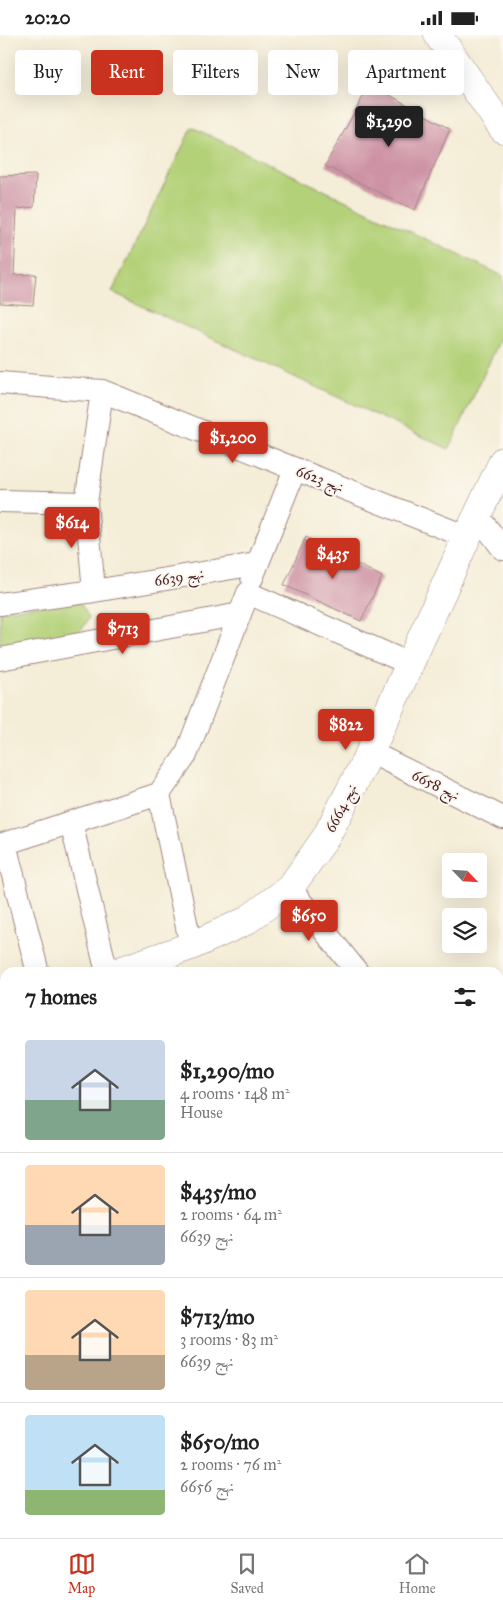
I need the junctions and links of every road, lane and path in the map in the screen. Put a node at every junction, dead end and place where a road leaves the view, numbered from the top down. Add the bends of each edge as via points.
1 (446, 38) edge
2 (503, 129) edge
3 (0, 383) edge
4 (102, 391) junction
5 (503, 461) edge
6 (295, 469) junction
7 (0, 501) edge
8 (86, 503) junction
9 (472, 526) junction
10 (503, 549) edge
11 (256, 564) junction
12 (94, 591) junction
13 (244, 603) junction
14 (0, 604) edge
15 (0, 659) edge
16 (410, 664) junction
17 (370, 752) junction
18 (159, 794) junction
19 (503, 818) edge
20 (71, 822) junction
21 (2, 845) edge
22 (290, 888) junction
23 (190, 946) junction
24 (36, 967) edge
25 (107, 967) edge
26 (131, 967) edge
27 (353, 967) edge

1 - 2 main road
3 - 4 street, نهج 6623
4 - 6 street, نهج 6623
4 - 8 street
5 - 9 main road, نهج 6664
6 - 9 street, نهج 6623
6 - 11 street
7 - 8 street
8 - 12 street
9 - 10 street
9 - 16 main road, نهج 6664
11 - 12 street, نهج 6639
11 - 13 street
12 - 14 street, نهج 6639
13 - 15 street
13 - 16 street
13 - 18 street via 186,755
16 - 17 main road, نهج 6664
17 - 19 street, نهج 6658
17 - 22 main road, نهج 6664 via 326,837
18 - 20 street
18 - 23 street
20 - 21 street
20 - 25 street
21 - 24 street
22 - 23 main road, نهج 6664 via 246,921
22 - 27 street
23 - 26 main road, نهج 6664

